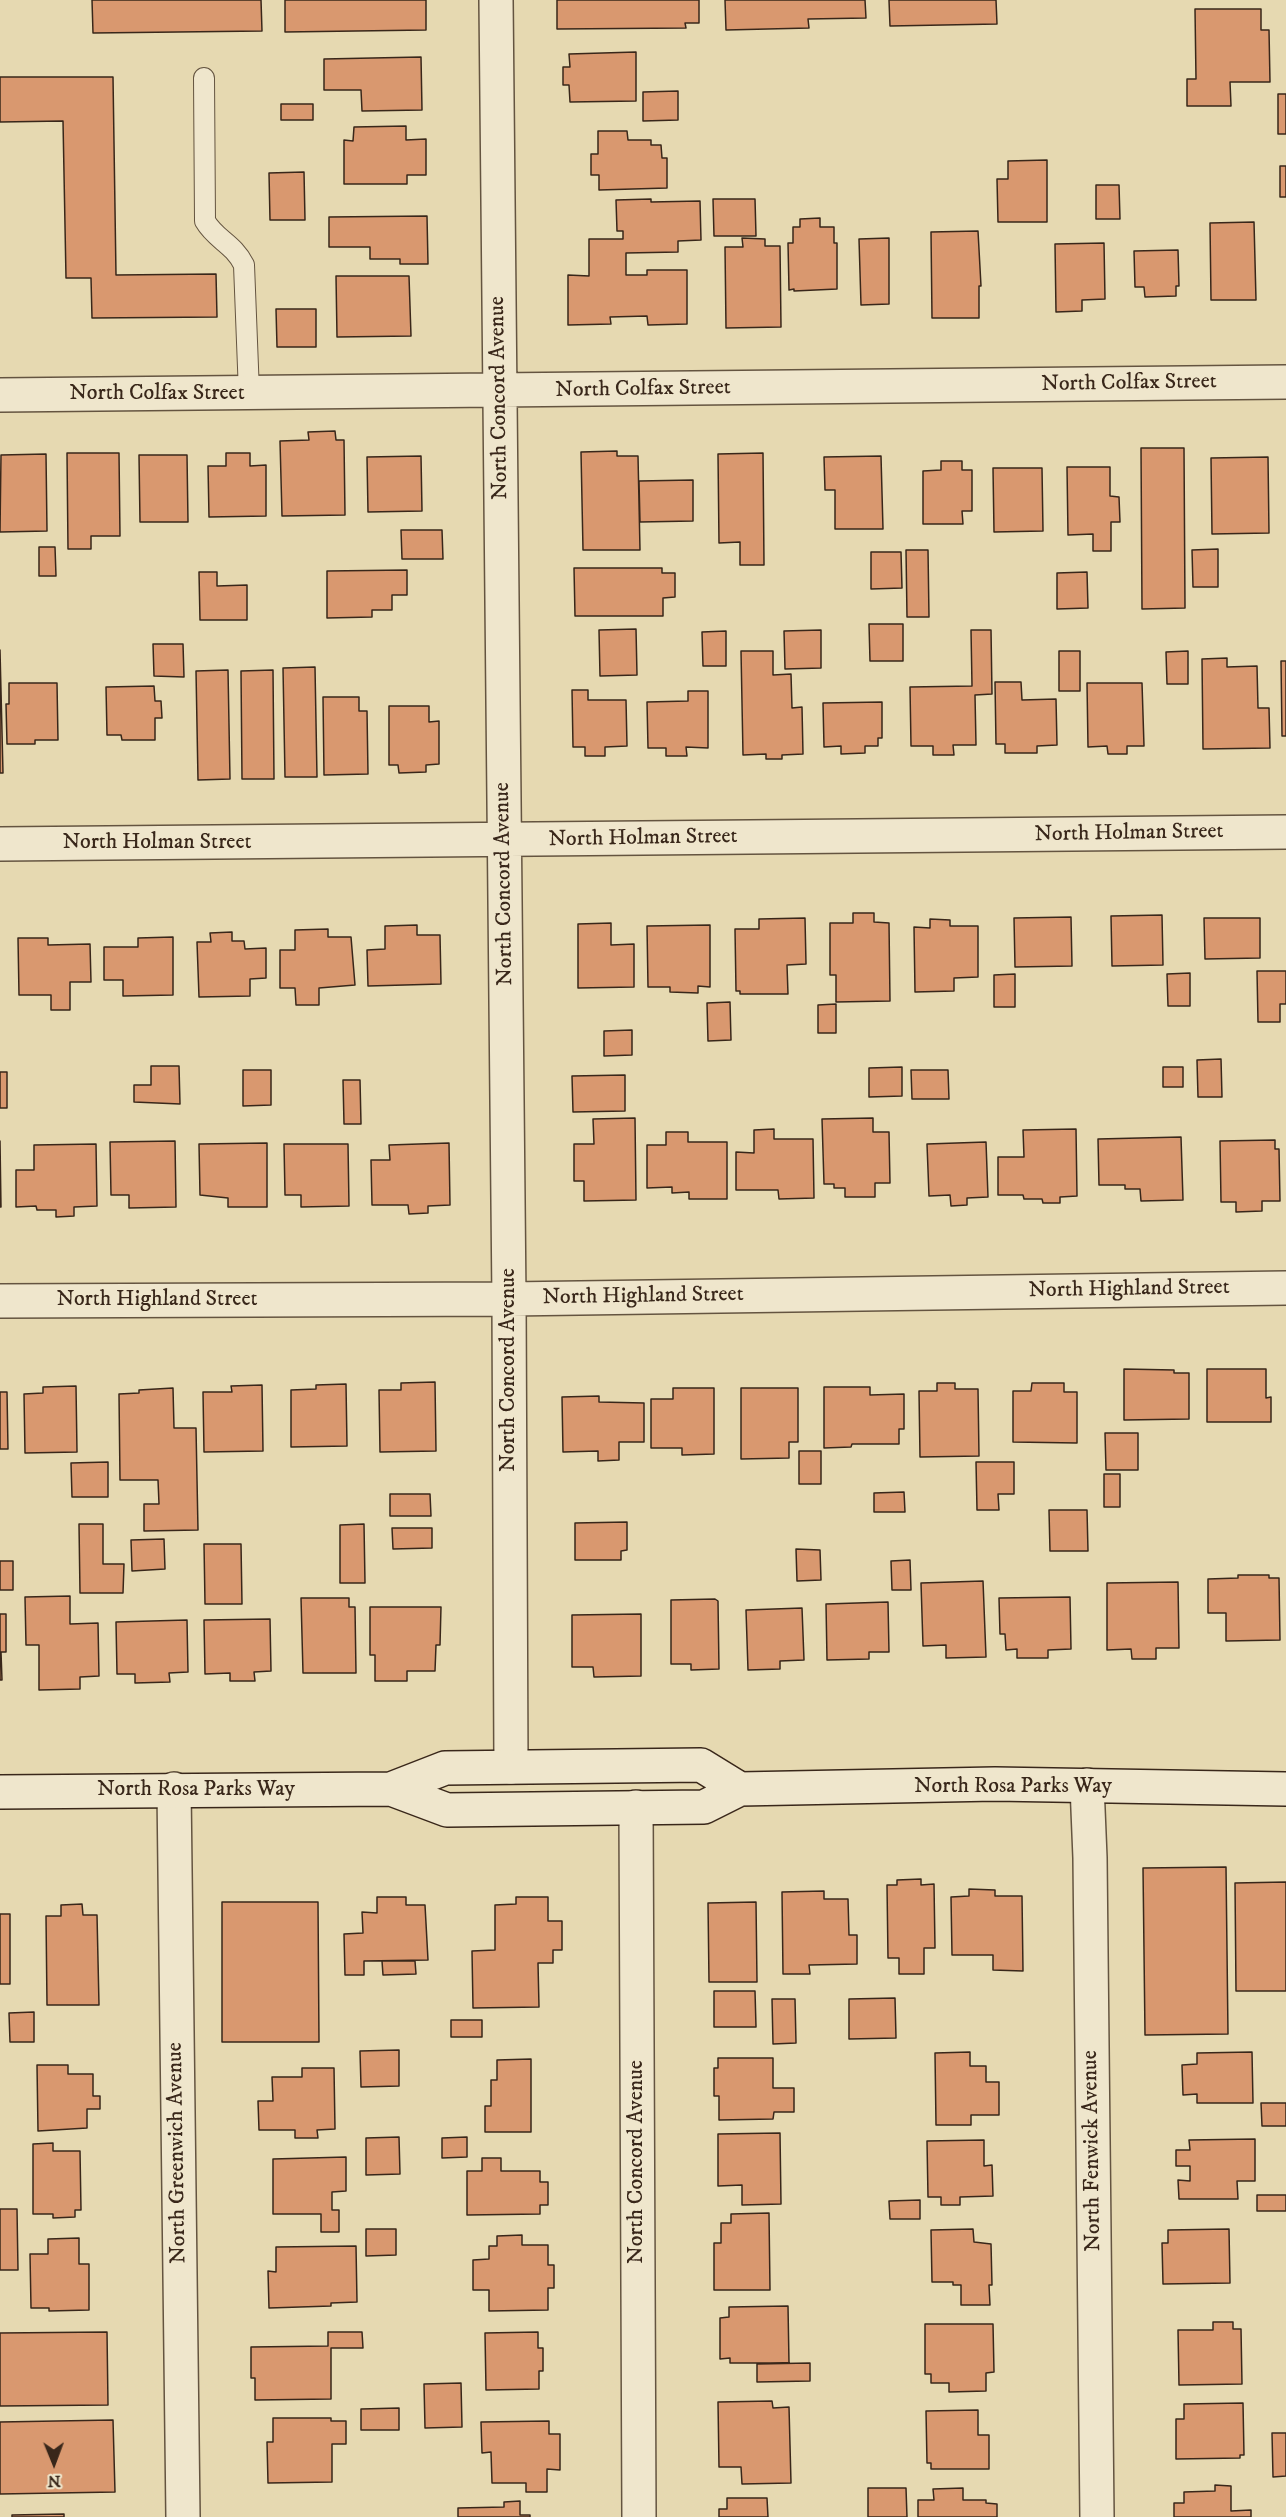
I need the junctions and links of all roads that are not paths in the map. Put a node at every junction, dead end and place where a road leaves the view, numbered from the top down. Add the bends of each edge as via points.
1 (496, 0) edge
2 (204, 78) dead end
3 (1286, 382) edge
4 (500, 392) junction
5 (249, 393) junction
6 (0, 395) edge
7 (1286, 832) edge
8 (504, 841) junction
9 (0, 844) edge
10 (1286, 1288) edge
11 (509, 1299) junction
12 (0, 1301) edge
13 (511, 1767) junction
14 (1087, 1785) junction
15 (174, 1789) junction
16 (391, 1789) junction
17 (740, 1789) junction
18 (1286, 1789) edge
19 (0, 1792) edge
20 (636, 1807) junction
21 (183, 2517) edge
22 (639, 2517) edge
23 (1097, 2517) edge

1 - 4 street, North Concord Avenue
2 - 5 lane via 205,221 211,231 229,243 244,265
3 - 4 street, North Colfax Street
4 - 5 street, North Colfax Street
4 - 8 street, North Concord Avenue
5 - 6 street, North Colfax Street
7 - 8 street, North Holman Street
8 - 9 street, North Holman Street
8 - 11 street, North Concord Avenue
10 - 11 street, North Highland Street
11 - 12 street, North Highland Street
11 - 13 street, North Concord Avenue
13 - 16 street, North Rosa Parks Way via 445,1768
13 - 17 street, North Rosa Parks Way via 701,1765
14 - 17 street, North Rosa Parks Way
14 - 18 street, North Rosa Parks Way
14 - 23 street, North Fenwick Avenue
15 - 16 street, North Rosa Parks Way
15 - 19 street, North Rosa Parks Way
15 - 21 street, North Greenwich Avenue
16 - 20 street, North Rosa Parks Way via 447,1810
17 - 20 street, North Rosa Parks Way via 704,1807
20 - 22 street, North Concord Avenue

